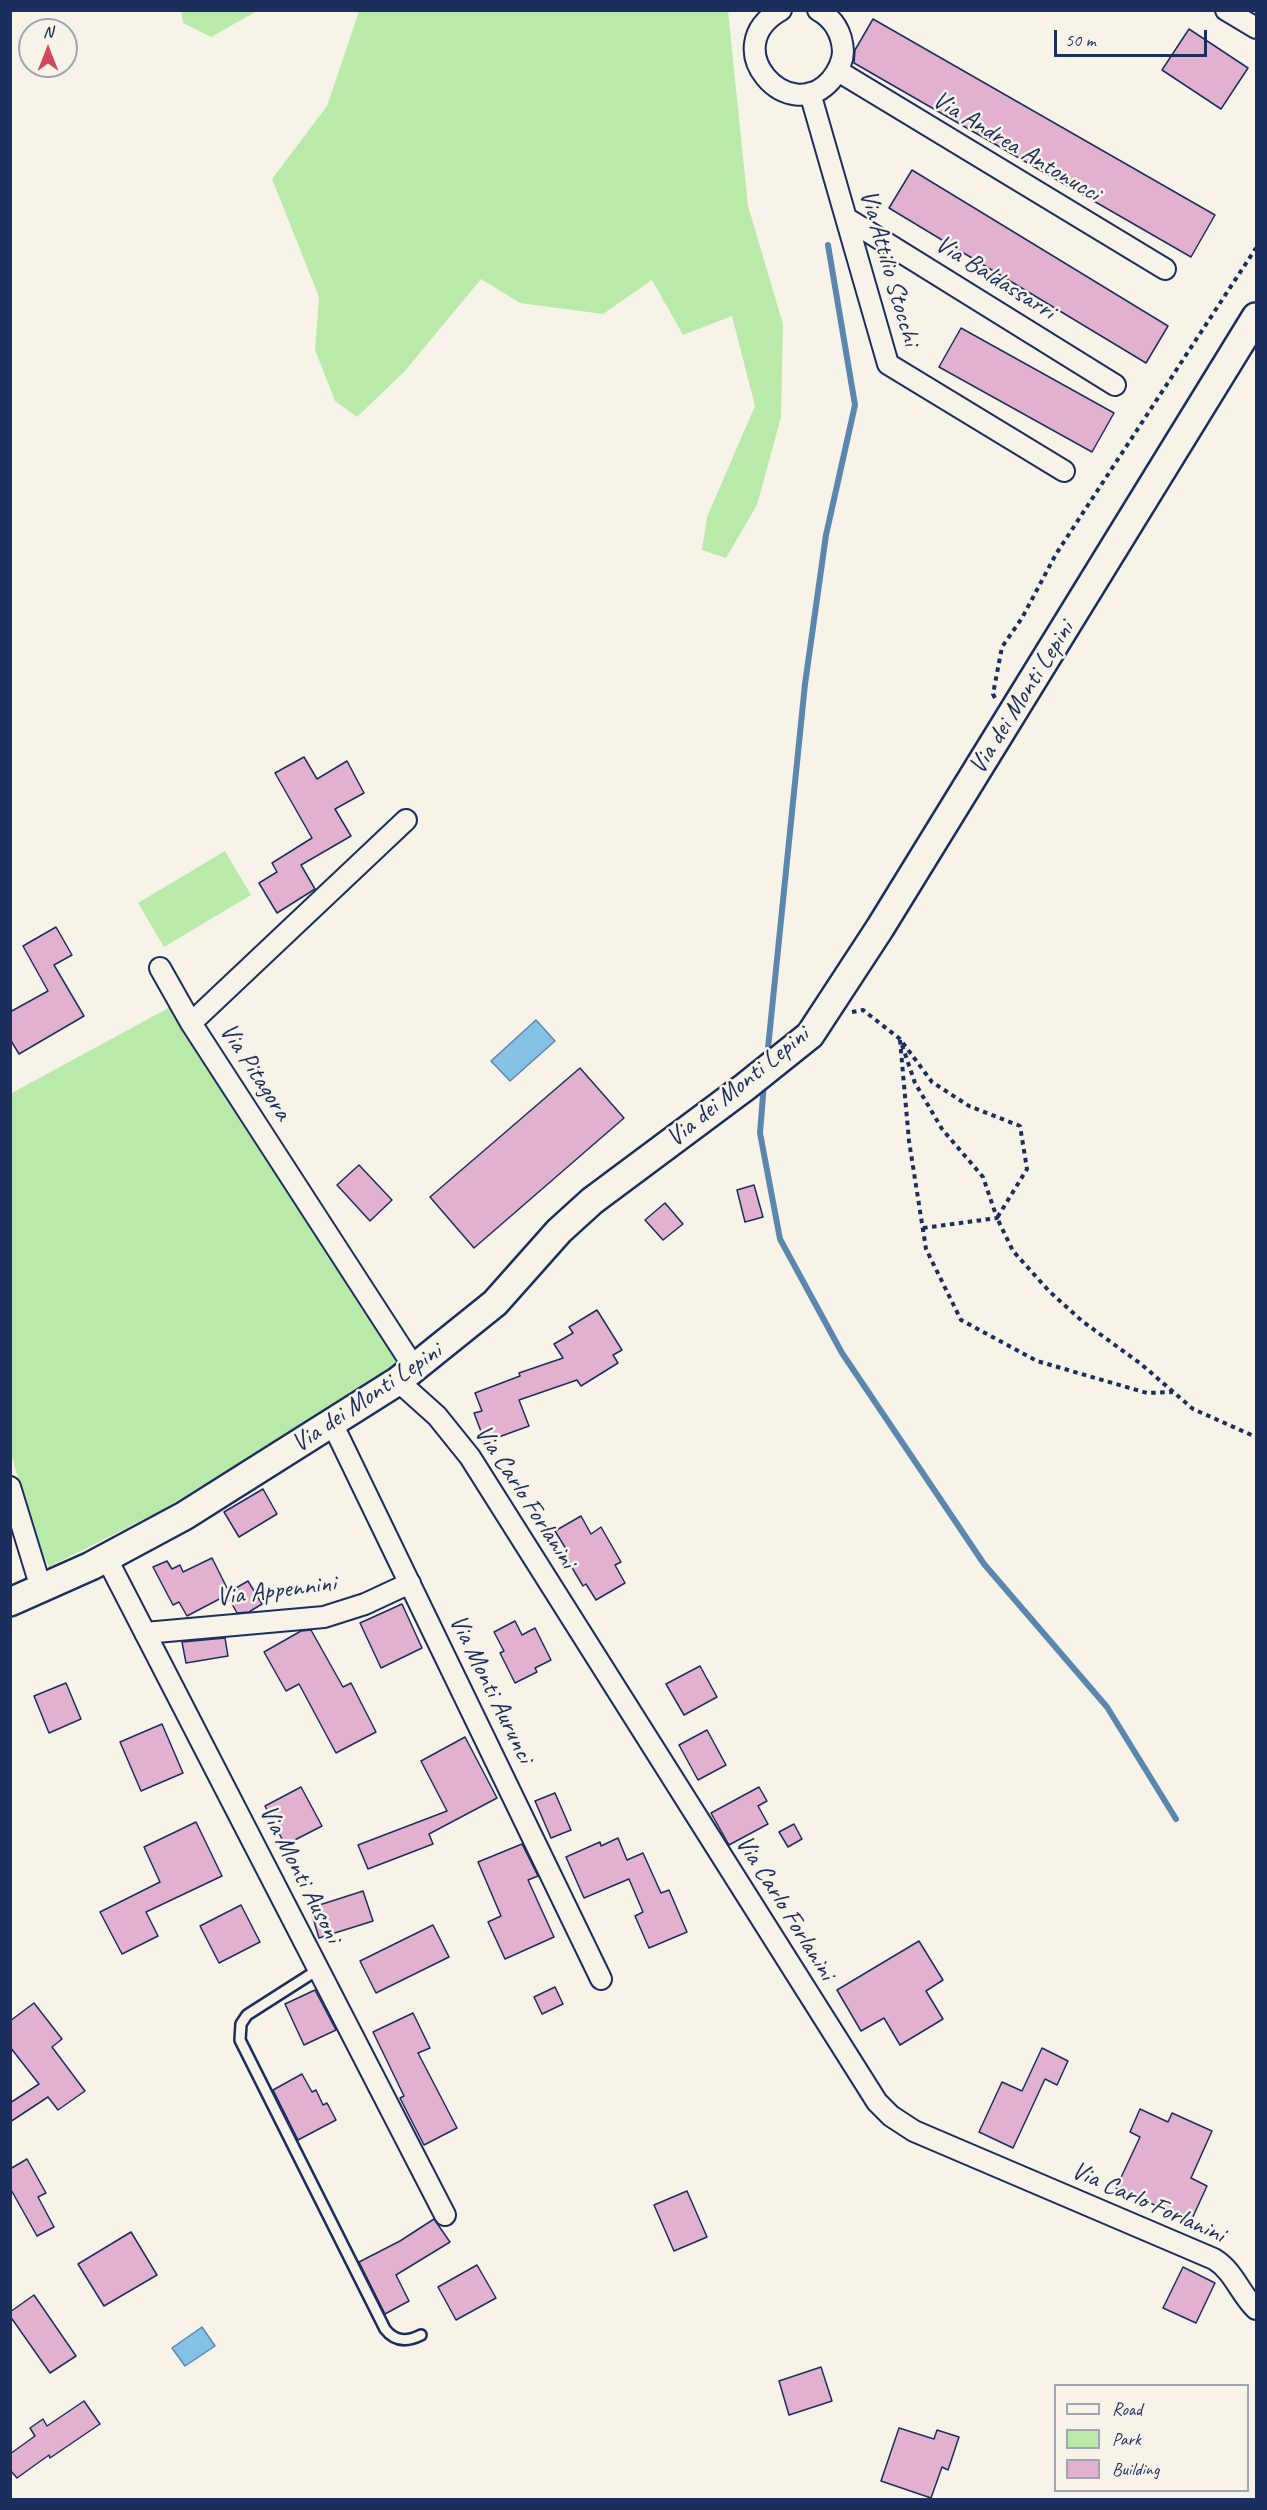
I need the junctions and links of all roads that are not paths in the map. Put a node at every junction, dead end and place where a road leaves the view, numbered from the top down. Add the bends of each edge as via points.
1 (781, 10) edge
2 (818, 10) edge
3 (1226, 10) edge
4 (1257, 28) edge
5 (838, 71) junction
6 (810, 93) junction
7 (846, 218) junction
8 (1165, 269) dead end
9 (1257, 317) edge
10 (1115, 385) dead end
11 (1064, 471) dead end
12 (406, 820) dead end
13 (160, 968) dead end
14 (191, 1023) junction
15 (407, 1375) junction
16 (332, 1423) junction
17 (10, 1487) edge
18 (107, 1558) junction
19 (410, 1583) junction
20 (41, 1588) junction
21 (10, 1602) edge
22 (145, 1633) junction
23 (319, 1970) junction
24 (601, 1979) dead end
25 (445, 2215) dead end
26 (1257, 2309) edge
27 (421, 2335) dead end

1 - 6 street via 761,27 757,64 773,86 787,93
2 - 5 street via 838,28 843,42
3 - 4 street
5 - 6 street via 826,86
5 - 8 street, Via Andrea Antonucci
6 - 7 street, Via Attilio Stocchi
7 - 10 street, Via Baldassarri
7 - 11 street, Via Attilio Stocchi via 888,364
9 - 15 street, Via dei Monti Lepini via 810,1035 573,1217 495,1303
12 - 14 street, Via Pitagora
13 - 14 street
14 - 15 street, Via Pitagora
15 - 16 street, Via dei Monti Lepini
15 - 26 street, Via Carlo Forlanini via 470,1457 867,2089 884,2109 914,2131 1214,2259
16 - 18 street, Via dei Monti Lepini via 184,1516
16 - 19 street, Via Monti Aurunci
17 - 20 street
18 - 20 street, Via dei Monti Lepini
18 - 22 street, Via Monti Ausoni
19 - 22 street, Via Appennini via 324,1617
19 - 24 street, Via Monti Aurunci
20 - 21 street, Via dei Monti Lepini
22 - 23 street, Via Monti Ausoni
23 - 25 street, Via Monti Ausoni
23 - 27 lane via 247,2014 241,2024 240,2040 385,2329 402,2340

